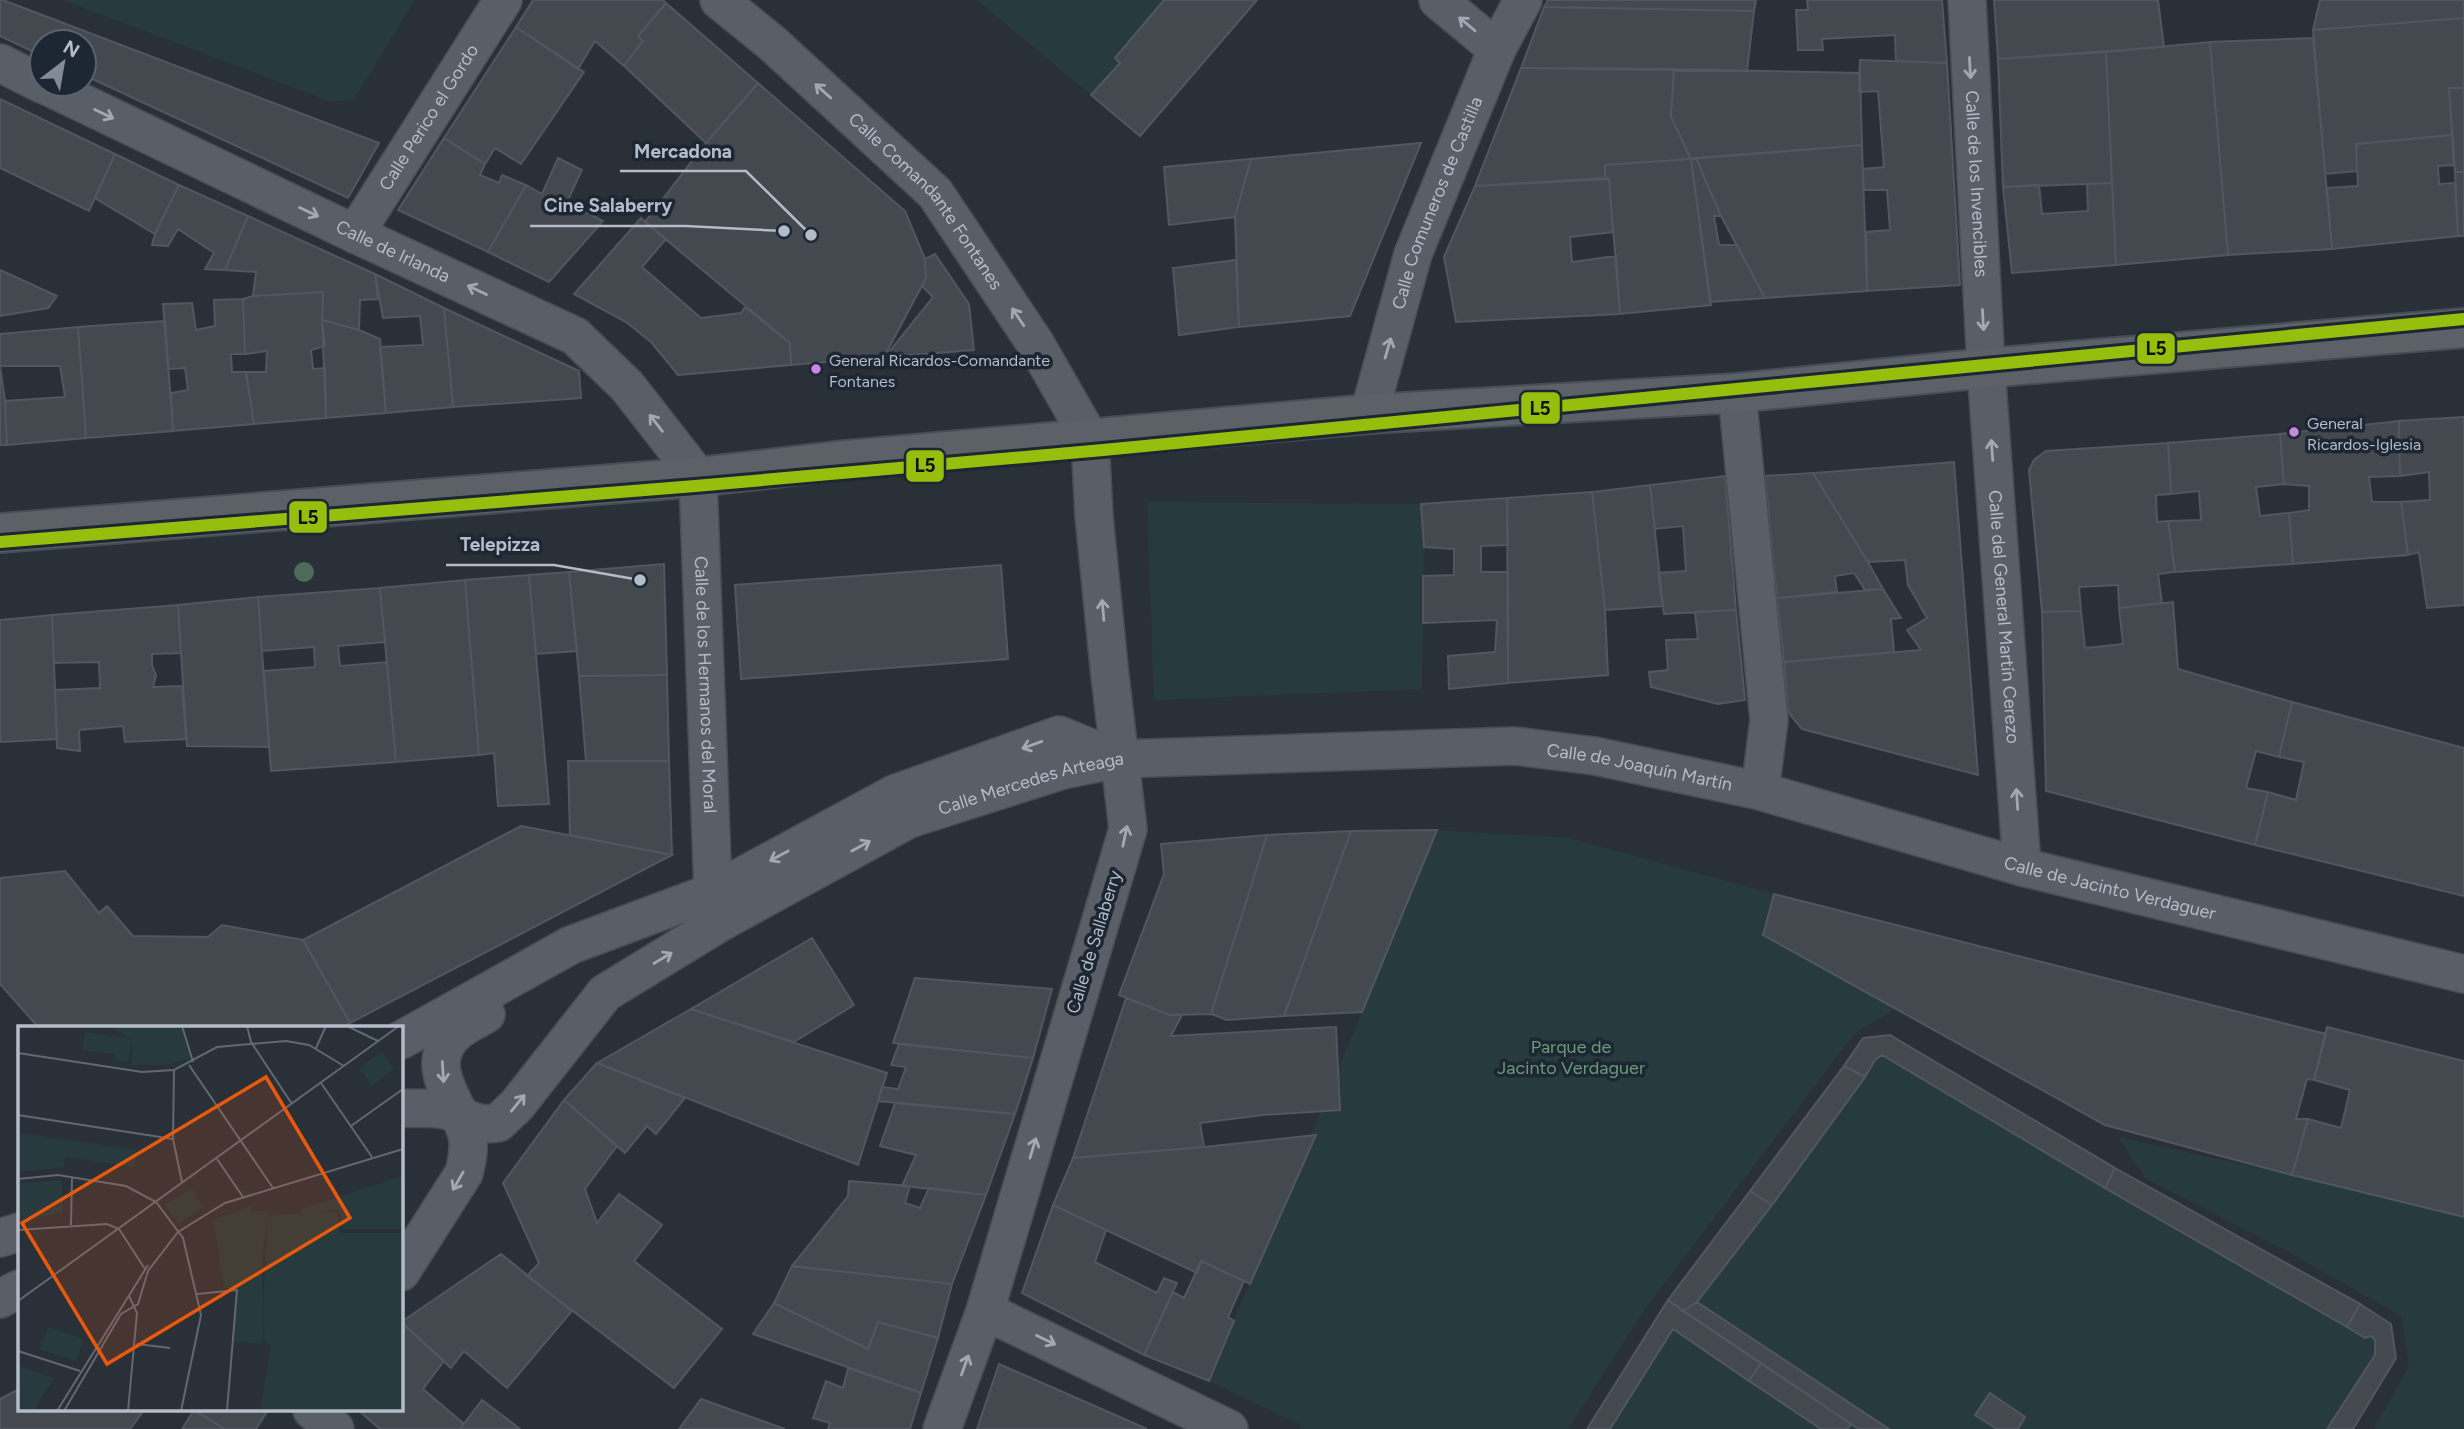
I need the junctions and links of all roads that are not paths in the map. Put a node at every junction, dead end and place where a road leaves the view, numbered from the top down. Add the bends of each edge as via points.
1 (503, 0) edge
2 (719, 0) edge
3 (1438, 0) edge
4 (1523, 0) edge
5 (1967, 0) edge
6 (1497, 49) junction
7 (0, 64) edge
8 (28, 77) edge
9 (71, 98) edge
10 (355, 234) junction
11 (2464, 328) edge
12 (1986, 368) junction
13 (1737, 393) junction
14 (1369, 414) junction
15 (1090, 439) junction
16 (698, 477) junction
17 (0, 533) edge
18 (1118, 760) junction
19 (1760, 792) junction
20 (2022, 867) junction
21 (713, 892) junction
22 (571, 946) junction
23 (2464, 974) edge
24 (402, 1039) edge
25 (402, 1108) edge
26 (460, 1116) junction
27 (18, 1232) edge
28 (0, 1238) edge
29 (402, 1270) edge
30 (18, 1290) edge
31 (0, 1299) edge
32 (985, 1311) junction
33 (311, 1412) edge
34 (314, 1412) edge
35 (299, 1429) edge
36 (335, 1429) edge
37 (942, 1429) edge
38 (1229, 1429) edge

1 - 10 street, Calle Perico el Gordo
15 -> 2 street, Calle Comandante Fontanes via 1035,343 935,193
6 -> 3 street
4 - 6 street, Calle Comuneros de Castilla
5 -> 12 street, Calle de los Invencibles
14 -> 6 street, Calle Comuneros de Castilla via 1413,254
7 - 8 street, Calle de Irlanda
9 -> 10 street, Calle de Irlanda
16 -> 10 street, Calle de Irlanda via 627,386 575,336
11 - 12 main road
12 - 13 main road
20 -> 12 street, Calle del General Martín Cerezo
13 - 14 main road
13 - 19 street via 1769,720
14 - 15 main road
15 - 16 main road
18 -> 15 street, Calle de Sallaberry
16 - 17 main road
16 - 21 street, Calle de los Hermanos del Moral
18 - 19 street, Calle de Joaquín Martín via 1515,746 1595,757
18 -> 21 street, Calle Mercedes Arteaga via 1059,735 894,794
26 -> 18 street, Calle Mercedes Arteaga via 474,1123 498,1123 605,993 721,922 909,819 1063,770
32 -> 18 street, Calle de Sallaberry via 1128,829
19 - 20 street, Calle de Jacinto Verdaguer
20 - 23 street, Calle de Jacinto Verdaguer
21 - 22 street, Calle Mercedes Arteaga
22 - 24 street, Calle Mercedes Arteaga
22 -> 26 street via 547,979 458,1031 444,1047 441,1071 446,1093
25 - 26 street via 439,1109
26 -> 29 street via 467,1137 464,1173
27 - 28 street
30 - 31 street
37 -> 32 street, Calle de Sallaberry
32 -> 38 street
33 - 35 street
34 - 36 street

